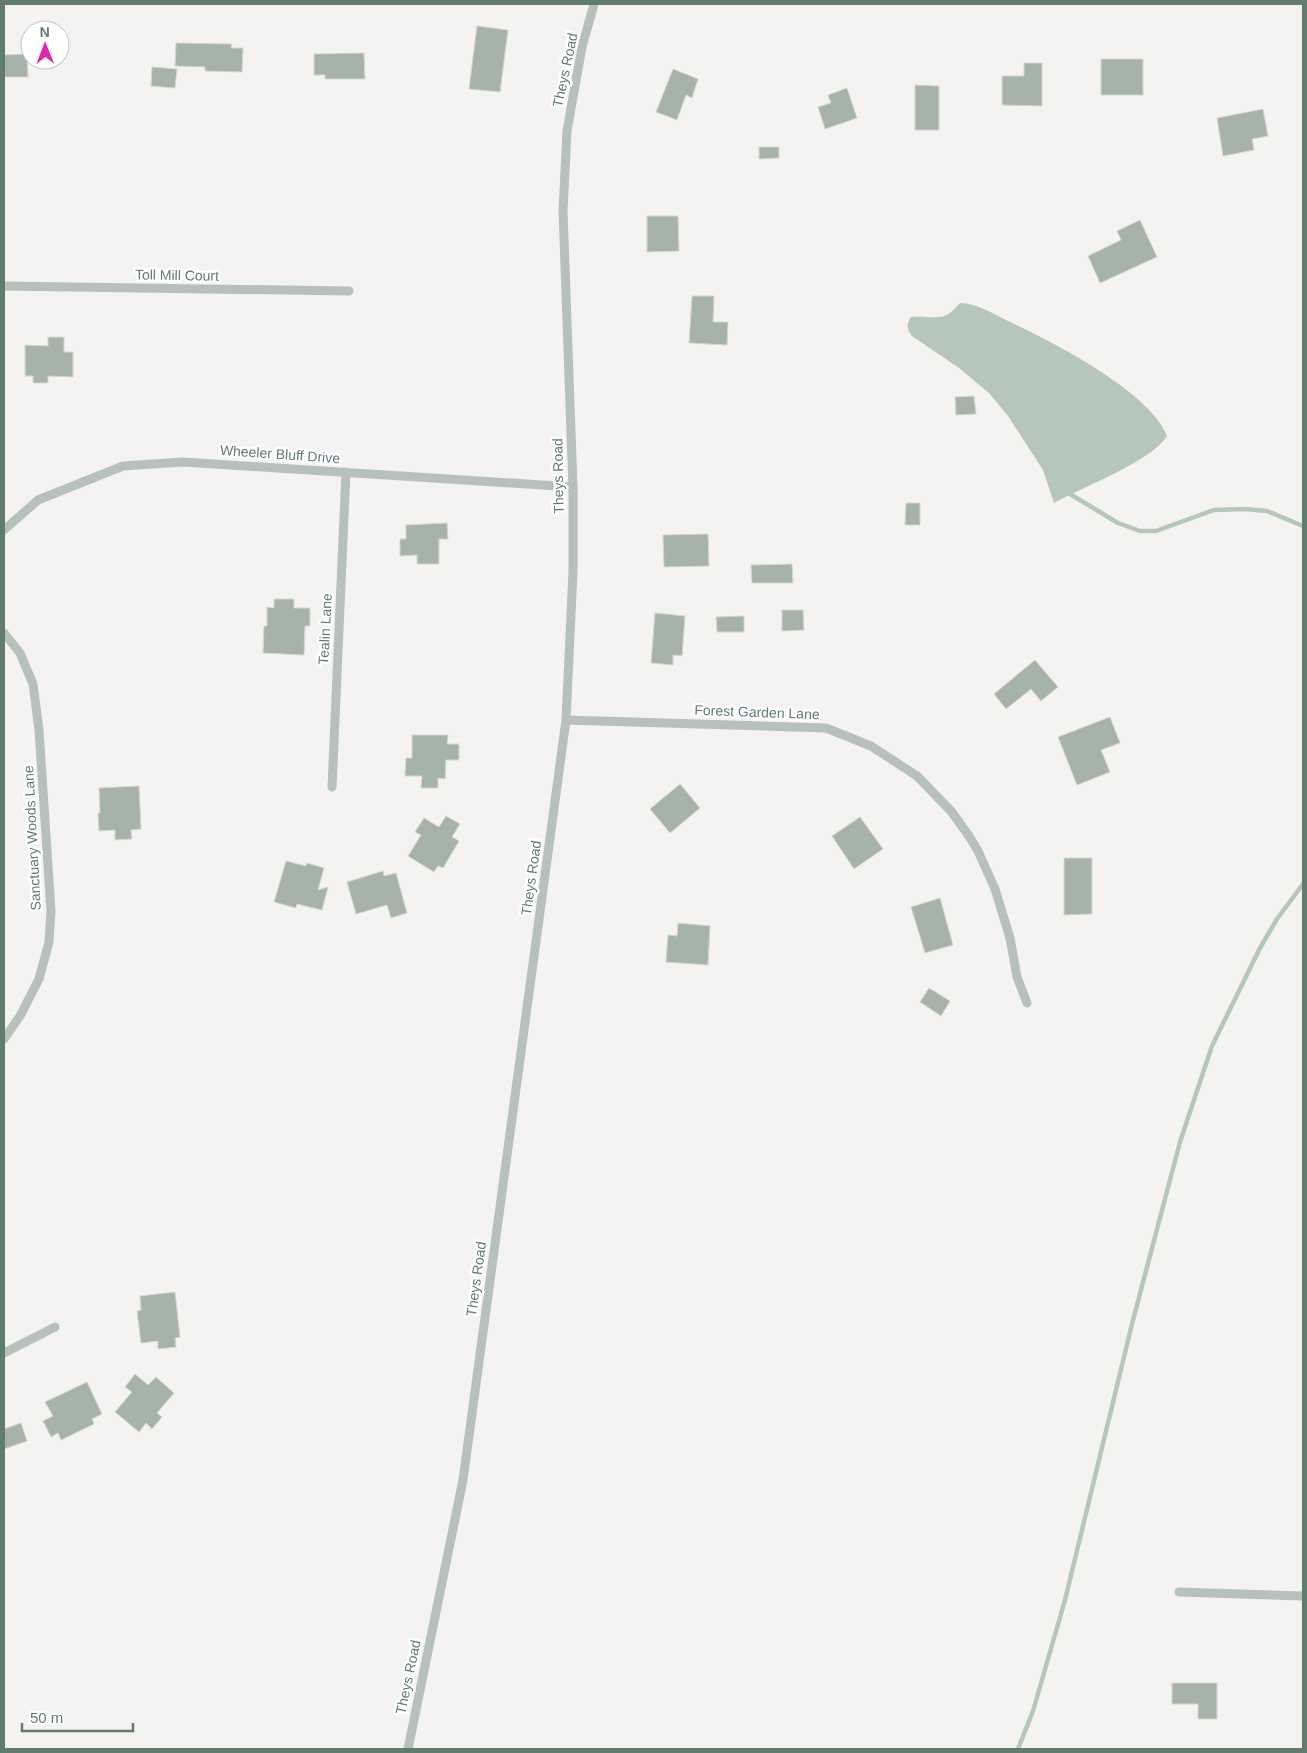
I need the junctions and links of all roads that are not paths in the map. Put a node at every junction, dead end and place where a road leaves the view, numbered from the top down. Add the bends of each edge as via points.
1 (594, 4) edge
2 (4, 286) edge
3 (349, 291) dead end
4 (346, 472) junction
5 (573, 487) junction
6 (4, 530) edge
7 (4, 633) edge
8 (566, 720) junction
9 (332, 787) dead end
10 (1027, 1003) dead end
11 (4, 1039) edge
12 (55, 1327) dead end
13 (4, 1353) edge
14 (1179, 1592) dead end
15 (1303, 1596) edge
16 (408, 1749) edge

1 - 5 street, Theys Road via 566,131 564,211
2 - 3 street, Toll Mill Court
4 - 5 street, Wheeler Bluff Drive
4 - 6 street, Wheeler Bluff Drive via 183,462 123,466 38,500
4 - 9 street, Tealin Lane
5 - 8 street, Theys Road via 573,572
7 - 11 street, Sanctuary Woods Lane via 20,652 33,684 51,912 49,942 39,978
8 - 10 street, Forest Garden Lane via 826,728 871,746 917,776 951,811 978,851 995,889 1010,938 1017,977
8 - 16 street, Theys Road via 463,1480
12 - 13 street
14 - 15 street

